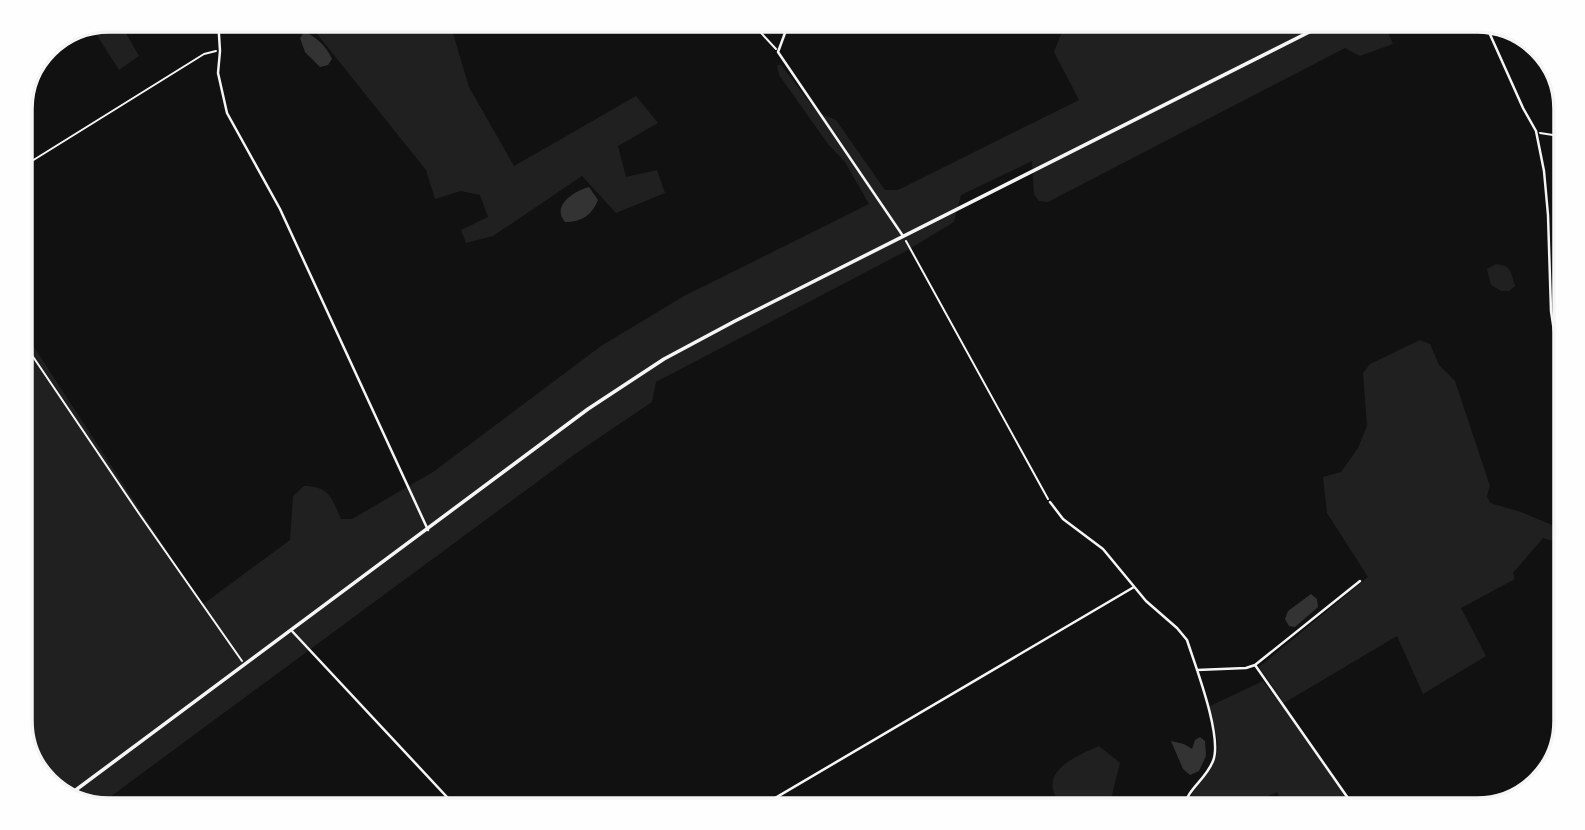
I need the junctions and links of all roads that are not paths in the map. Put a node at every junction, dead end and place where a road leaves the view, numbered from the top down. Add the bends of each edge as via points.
1 (219, 32) edge
2 (786, 32) edge
3 (1309, 32) edge
4 (1489, 32) edge
5 (904, 237) junction
6 (1553, 327) edge
7 (1050, 502) road end
8 (428, 530) junction
9 (1360, 582) dead end
10 (1133, 587) junction
11 (291, 631) junction
12 (1255, 665) junction
13 (1197, 670) junction
14 (74, 791) edge
15 (448, 798) edge
16 (775, 798) edge
17 (1185, 798) edge
18 (1348, 798) edge

1 - 8 street via 218,73 227,113 280,209
2 - 5 street via 778,52
3 - 5 main road
4 - 6 street via 1536,131 1548,215
5 - 8 main road via 664,359 588,409
7 - 10 street via 1063,519 1103,549
8 - 11 main road
9 - 12 street
10 - 13 street via 1187,639
10 - 16 street
11 - 14 main road
11 - 15 street
12 - 13 street
12 - 18 street
13 - 17 street via 1216,753 1208,771

